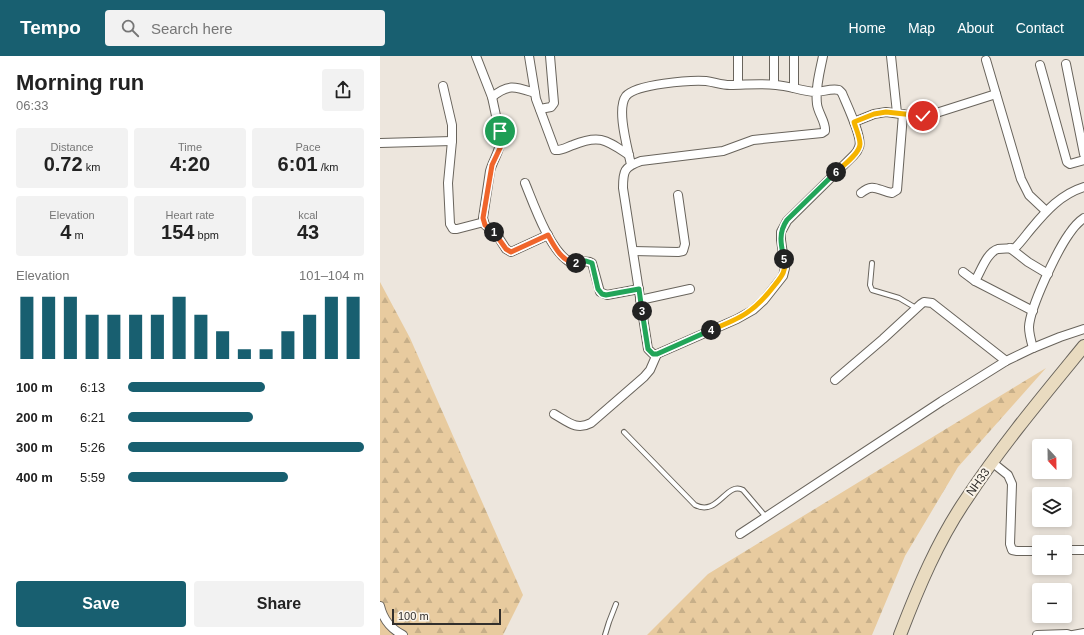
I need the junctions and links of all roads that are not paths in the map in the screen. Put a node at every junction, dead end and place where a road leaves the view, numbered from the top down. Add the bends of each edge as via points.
1 (476, 56) edge
2 (529, 56) edge
3 (550, 56) edge
4 (738, 56) edge
5 (774, 56) edge
6 (794, 56) edge
7 (823, 56) edge
8 (891, 56) edge
9 (986, 60) dead end
10 (1066, 64) dead end
11 (1040, 65) dead end
12 (738, 84) junction
13 (774, 84) junction
14 (443, 86) dead end
15 (794, 88) junction
16 (817, 92) junction
17 (535, 93) junction
18 (996, 94) junction
19 (492, 97) junction
20 (540, 109) junction
21 (900, 114) junction
22 (854, 122) junction
23 (452, 141) junction
24 (380, 142) edge
25 (1084, 154) edge
26 (629, 155) junction
27 (1084, 160) edge
28 (631, 165) junction
29 (525, 183) dead end
30 (1084, 187) edge
31 (861, 193) dead end
32 (678, 195) dead end
33 (1046, 211) junction
34 (1084, 218) edge
35 (484, 222) junction
36 (548, 235) junction
37 (1010, 248) junction
38 (633, 251) junction
39 (872, 263) dead end
40 (963, 272) dead end
41 (1048, 274) junction
42 (975, 281) junction
43 (639, 289) junction
44 (690, 289) dead end
45 (640, 300) junction
46 (916, 308) junction
47 (1033, 311) junction
48 (1084, 329) edge
49 (1084, 346) edge
50 (1033, 348) junction
51 (657, 354) junction
52 (1006, 361) junction
53 (835, 380) dead end
54 (554, 414) dead end
55 (624, 432) dead end
56 (993, 463) junction
57 (766, 517) junction
58 (740, 534) dead end
59 (1072, 550) edge
60 (1084, 550) edge
61 (1032, 551) edge
62 (616, 604) dead end
63 (380, 606) edge
64 (1084, 633) edge
65 (403, 635) edge
66 (605, 635) edge
67 (900, 635) edge
68 (1037, 635) edge
69 (1072, 635) edge

1 - 19 street
2 - 17 street
3 - 20 street via 554,103
4 - 12 street
5 - 13 street
6 - 15 street
7 - 16 street
8 - 21 street
9 - 18 street
10 - 25 street
11 - 27 street via 1067,162 1070,164
12 - 13 street
12 - 26 street via 724,85 705,81 668,83 631,92 622,105
13 - 15 street
14 - 23 street via 450,115
15 - 16 street
16 - 22 street via 839,90
16 - 28 street via 817,106 825,128 822,133 753,140 723,151 641,161
17 - 19 street via 511,86
17 - 20 street
18 - 21 street via 933,114
18 - 33 street via 1023,184 1029,195
19 - 35 street via 501,146 490,172
20 - 26 street via 555,150 593,138 602,140
21 - 22 street via 874,114
21 - 31 street via 897,190 892,193 870,187
22 - 51 street via 859,148 782,227 785,268 783,276 764,300 737,319
23 - 24 street
23 - 35 street via 448,183 450,224 453,229 457,229
26 - 28 street
28 - 38 street via 623,176 623,188
29 - 36 street
30 - 33 street via 1074,190
32 - 38 street via 686,244 683,251
33 - 37 street via 1018,245
34 - 41 street via 1069,233
35 - 36 street via 511,252
36 - 43 street via 570,262 592,263 598,289 602,294
37 - 41 street
37 - 42 street via 993,251
38 - 43 street
39 - 46 lane via 872,290 899,298
40 - 42 street
41 - 47 street
42 - 47 street
43 - 45 street
44 - 45 street
45 - 51 street via 648,349
46 - 52 street via 924,302 932,303
46 - 53 street
47 - 50 street via 1029,327
48 - 50 street
49 - 56 main road, NH33
50 - 52 street
51 - 54 street via 644,378 591,423 579,427
52 - 57 street
55 - 57 lane via 700,508 712,506 730,491 739,488
56 - 61 street via 1008,475 1012,484 1011,548 1014,551
56 - 67 main road, NH33 via 966,499 948,529 930,563
57 - 58 street
59 - 60 street
62 - 66 lane
63 - 65 street via 387,623
64 - 69 street
68 - 69 street

